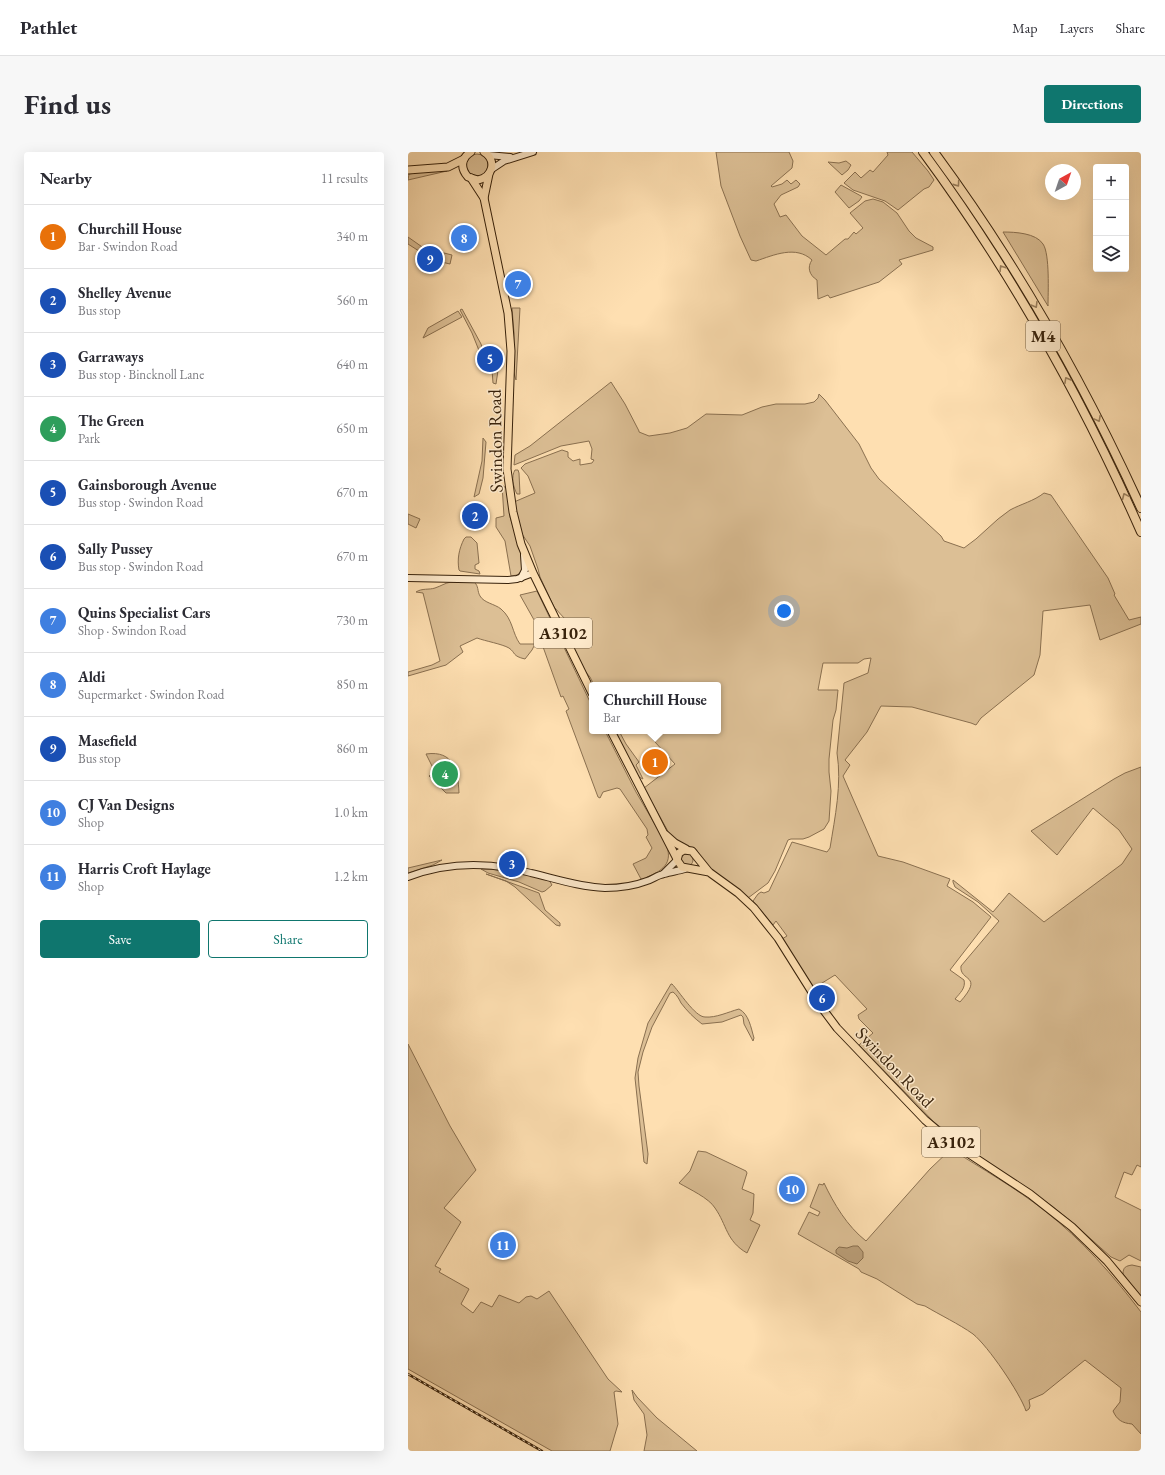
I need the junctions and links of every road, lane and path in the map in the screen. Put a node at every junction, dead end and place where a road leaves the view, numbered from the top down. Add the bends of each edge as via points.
1 (532, 152) edge
2 (923, 152) edge
3 (934, 152) edge
4 (467, 154) edge
5 (486, 154) edge
6 (512, 158) junction
7 (448, 166) junction
8 (408, 170) edge
9 (490, 172) junction
10 (465, 173) junction
11 (471, 178) junction
12 (484, 198) junction
13 (1141, 508) edge
14 (1141, 532) edge
15 (524, 550) junction
16 (533, 573) junction
17 (408, 578) edge
18 (521, 578) junction
19 (589, 686) edge
20 (613, 734) edge
21 (662, 830) junction
22 (686, 849) junction
23 (697, 857) junction
24 (677, 860) junction
25 (688, 869) junction
26 (710, 872) junction
27 (663, 874) junction
28 (408, 877) edge
29 (1141, 1302) edge

1 - 6 street
14 -> 2 highway, M4 via 1117,476 1050,349 986,242
3 -> 13 highway, M4 via 986,226 1046,323 1106,434
4 - 7 main road, A3102
4 - 10 main road, A3102 via 462,166
5 - 6 street
5 - 9 main road, A3102 via 492,162
6 - 9 street via 501,162
7 - 8 main road, A3102
7 - 10 main road, A3102
9 - 11 main road via 481,180
9 - 12 main road, Swindon Road / A3102
10 - 11 main road, A3102
11 - 12 main road, Swindon Road / A3102
12 - 15 main road, Swindon Road / A3102 via 508,313 511,352 507,469 513,512
15 - 16 main road, Swindon Road / A3102
15 - 18 street via 525,568
16 - 18 street
16 - 19 main road, Swindon Road / A3102
17 - 18 street
20 - 21 main road
21 - 22 main road via 675,843
21 - 24 main road
22 - 23 main road
22 - 24 main road
23 - 25 main road via 695,864
23 - 26 main road, Swindon Road / A3102
24 - 25 main road via 680,866
24 - 27 street
25 - 26 main road, Swindon Road / A3102
25 - 27 street
26 - 29 main road, Swindon Road / A3102 via 754,908 778,938 837,1028 925,1120 951,1142 1030,1194 1072,1227 1106,1261
27 - 28 street via 638,884 607,888 576,885 529,872 486,865 447,866

